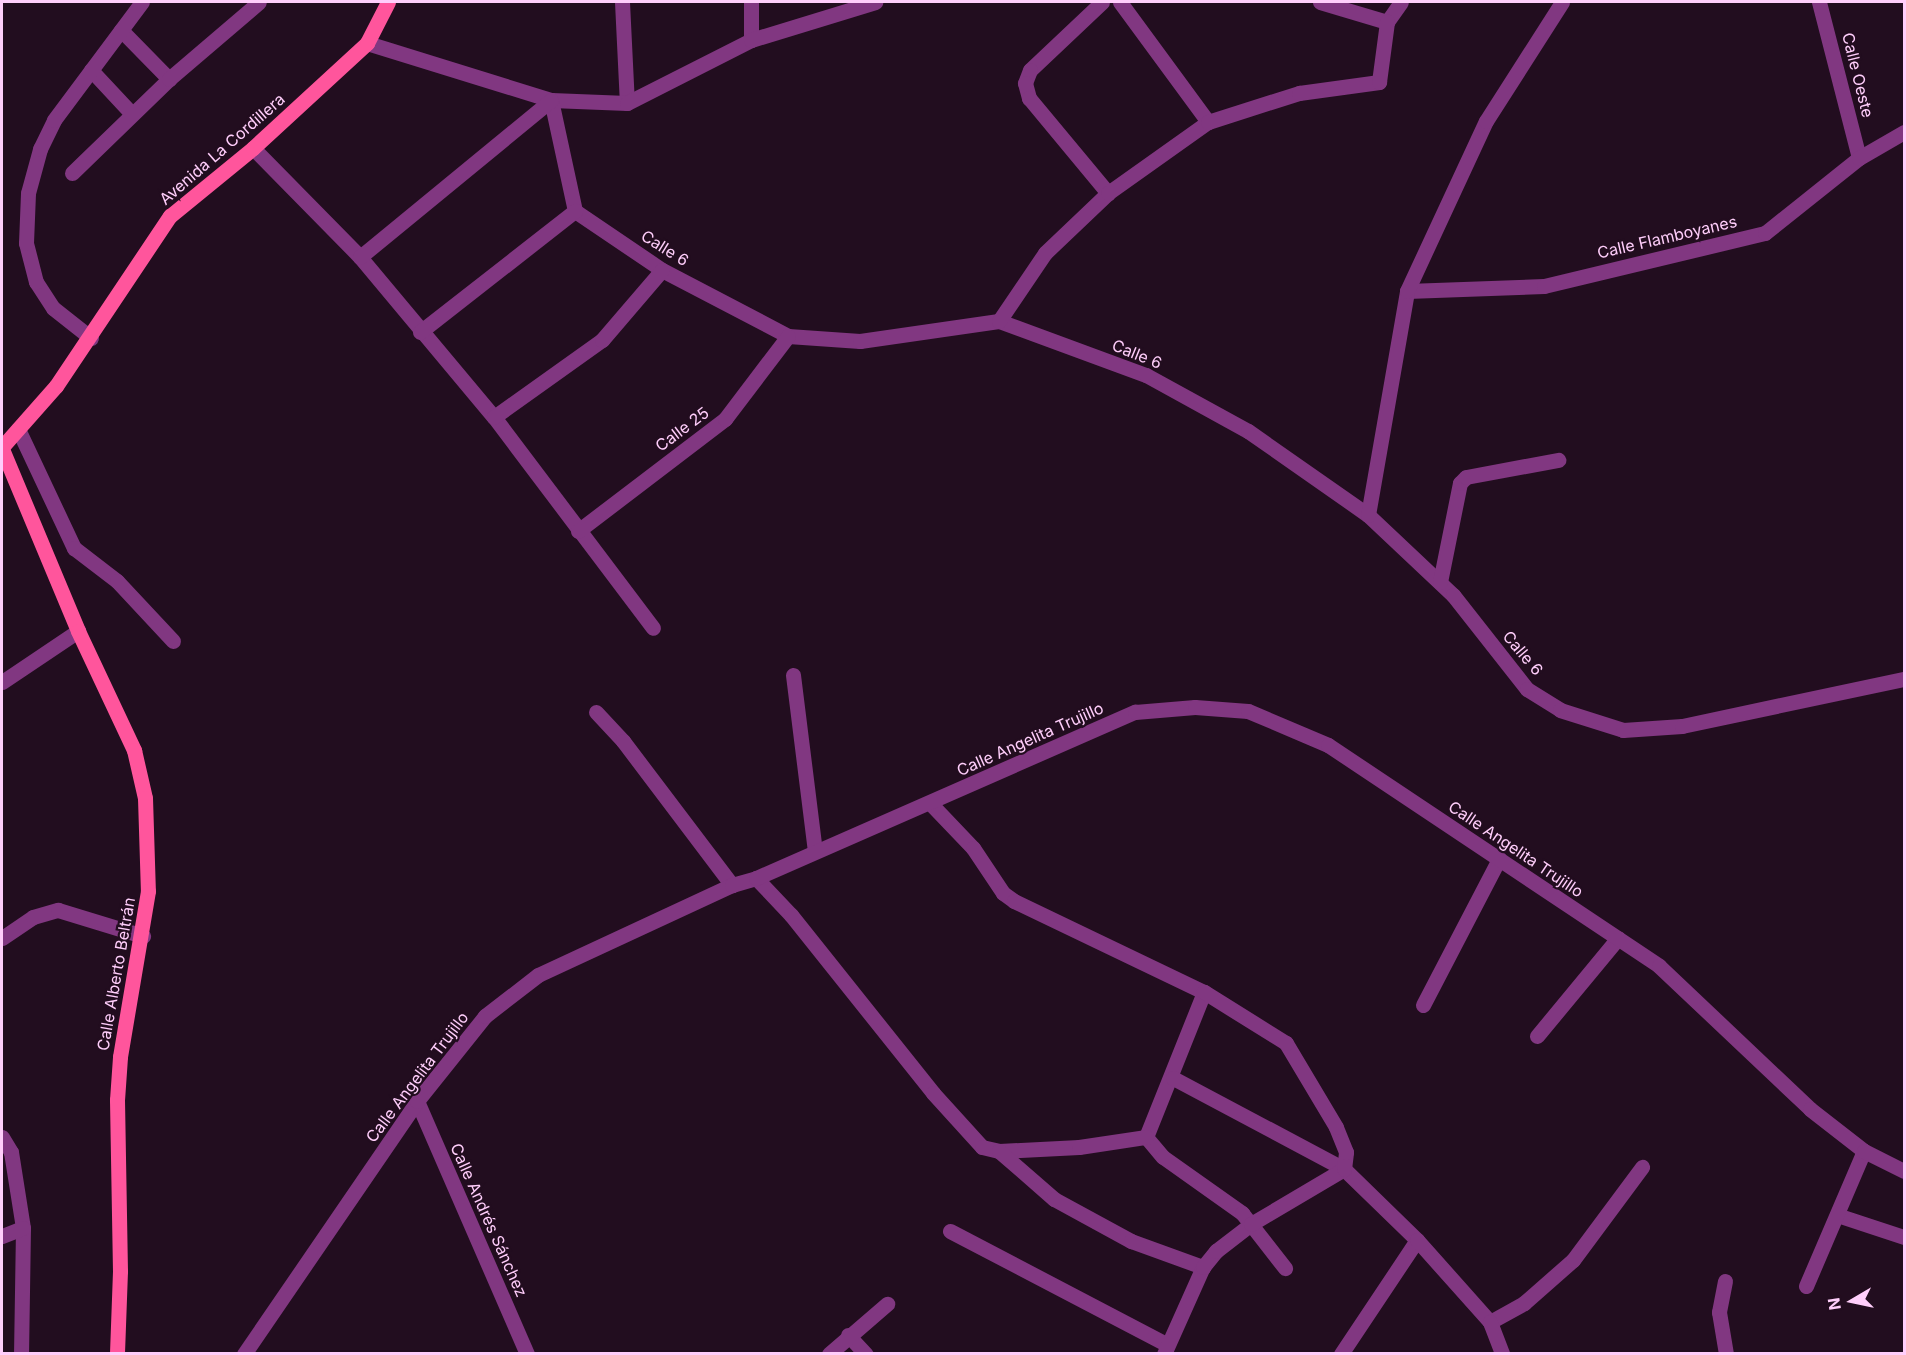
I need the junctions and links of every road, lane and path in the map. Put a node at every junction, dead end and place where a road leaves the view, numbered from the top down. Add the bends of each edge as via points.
1 (142, 2) edge
2 (259, 2) edge
3 (388, 2) edge
4 (622, 2) edge
5 (751, 2) edge
6 (874, 2) edge
7 (1102, 2) edge
8 (1120, 2) edge
9 (1320, 2) edge
10 (1401, 2) edge
11 (1562, 2) edge
12 (1819, 2) edge
13 (1387, 22) junction
14 (121, 30) junction
15 (751, 40) junction
16 (367, 43) junction
17 (91, 70) junction
18 (169, 79) junction
19 (551, 100) junction
20 (627, 103) junction
21 (132, 114) junction
22 (1208, 122) junction
23 (1905, 132) edge
24 (253, 148) junction
25 (1859, 158) junction
26 (72, 173) dead end
27 (1108, 193) junction
28 (575, 211) junction
29 (360, 257) junction
30 (662, 270) junction
31 (1407, 291) junction
32 (999, 321) junction
33 (420, 332) junction
34 (788, 336) junction
35 (91, 338) junction
36 (494, 417) junction
37 (18, 429) junction
38 (2, 448) edge
39 (1558, 460) dead end
40 (1368, 514) junction
41 (578, 531) junction
42 (1440, 582) junction
43 (653, 628) dead end
44 (78, 631) junction
45 (173, 641) dead end
46 (793, 675) dead end
47 (1905, 679) edge
48 (2, 682) edge
49 (596, 712) dead end
50 (930, 803) junction
51 (815, 851) junction
52 (1499, 860) junction
53 (756, 878) junction
54 (732, 885) junction
55 (143, 936) junction
56 (2, 938) edge
57 (1618, 939) junction
58 (1204, 992) junction
59 (1423, 1005) dead end
60 (1537, 1036) dead end
61 (1173, 1078) junction
62 (417, 1101) junction
63 (2, 1137) edge
64 (1146, 1137) junction
65 (999, 1151) junction
66 (1864, 1151) junction
67 (1642, 1167) dead end
68 (1344, 1169) junction
69 (1905, 1171) edge
70 (1837, 1215) junction
71 (1251, 1224) junction
72 (23, 1228) junction
73 (950, 1231) dead end
74 (2, 1236) edge
75 (1905, 1238) edge
76 (1417, 1240) junction
77 (1203, 1267) junction
78 (1285, 1268) dead end
79 (1725, 1281) dead end
80 (1806, 1286) dead end
81 (887, 1304) dead end
82 (1490, 1322) junction
83 (848, 1335) junction
84 (1165, 1349) edge
85 (21, 1353) edge
86 (117, 1353) edge
87 (244, 1353) edge
88 (527, 1353) edge
89 (829, 1353) edge
90 (866, 1353) edge
91 (1341, 1353) edge
92 (1502, 1353) edge
93 (1726, 1353) edge

1 - 14 street
2 - 18 street
3 - 16 main road, Avenida La Cordillera
4 - 20 street
5 - 15 street
6 - 15 street
7 - 27 street via 1030,70 1024,83 1029,98
8 - 22 street
9 - 13 street
10 - 13 street
11 - 31 street via 1486,121
12 - 25 street, Calle Oeste
13 - 22 street via 1380,82 1299,93
14 - 17 street
14 - 18 street
15 - 20 street
16 - 19 street
16 - 24 main road, Avenida La Cordillera
17 - 21 street
17 - 35 street via 54,120 40,149 28,193 26,243 36,282 53,308
18 - 21 street
19 - 20 street
19 - 28 street
19 - 29 street
21 - 26 street
22 - 27 street
23 - 25 street, Calle Flamboyanes
24 - 29 street
24 - 35 main road, Avenida La Cordillera via 170,216
25 - 31 street, Calle Flamboyanes via 1765,233 1544,286
27 - 32 street via 1045,253
28 - 30 street, Calle 6
28 - 33 street
29 - 33 street
30 - 34 street, Calle 6
30 - 36 street via 602,339
31 - 40 street
32 - 34 street, Calle 6 via 860,341
32 - 40 street, Calle 6 via 1146,375 1248,431
33 - 36 street
34 - 41 street, Calle 25 via 724,419
35 - 37 main road, Avenida La Cordillera
36 - 41 street
37 - 38 main road, Avenida La Cordillera
37 - 45 street via 74,548 117,581
38 - 44 main road, Calle Alberto Beltrán
39 - 42 street via 1478,475 1460,483
40 - 42 street, Calle 6
41 - 43 street
42 - 47 street, Calle 6 via 1527,689 1560,710 1623,730 1682,726
44 - 48 street
44 - 55 main road, Calle Alberto Beltrán via 134,750 146,798 150,845
46 - 51 street
49 - 54 street via 623,741
50 - 51 street, Calle Angelita Trujillo
50 - 52 street, Calle Angelita Trujillo via 1136,712 1196,707 1248,711 1328,745
50 - 58 street via 972,848 1009,897
51 - 53 street, Calle Angelita Trujillo
52 - 57 street, Calle Angelita Trujillo
52 - 59 street
53 - 54 street, Calle Angelita Trujillo
53 - 65 street via 791,915 933,1093 982,1147
54 - 62 street, Calle Angelita Trujillo via 538,975 485,1016
55 - 56 street via 58,910 33,916
55 - 86 main road, Calle Alberto Beltrán via 120,1057 117,1100
57 - 60 street
57 - 66 street, Calle Angelita Trujillo via 1659,966 1810,1108
58 - 61 street
58 - 68 street via 1286,1043 1336,1127 1346,1152
61 - 64 street
61 - 68 street
62 - 87 street, Calle Angelita Trujillo
62 - 88 street, Calle Andrés Sánchez
63 - 72 street via 11,1152
64 - 65 street via 1079,1147
64 - 71 street via 1163,1157 1242,1213
65 - 77 street via 1054,1199 1131,1241
66 - 69 street, Calle Angelita Trujillo
66 - 70 street
67 - 82 street via 1573,1260 1524,1303
68 - 71 street
68 - 76 street
70 - 75 street
70 - 80 street
71 - 77 street via 1216,1251
71 - 78 street
72 - 74 street
72 - 85 street
73 - 84 street
76 - 82 street
76 - 91 street
77 - 84 street
79 - 93 street via 1719,1312
81 - 83 street
82 - 92 street
83 - 89 street
83 - 90 street

